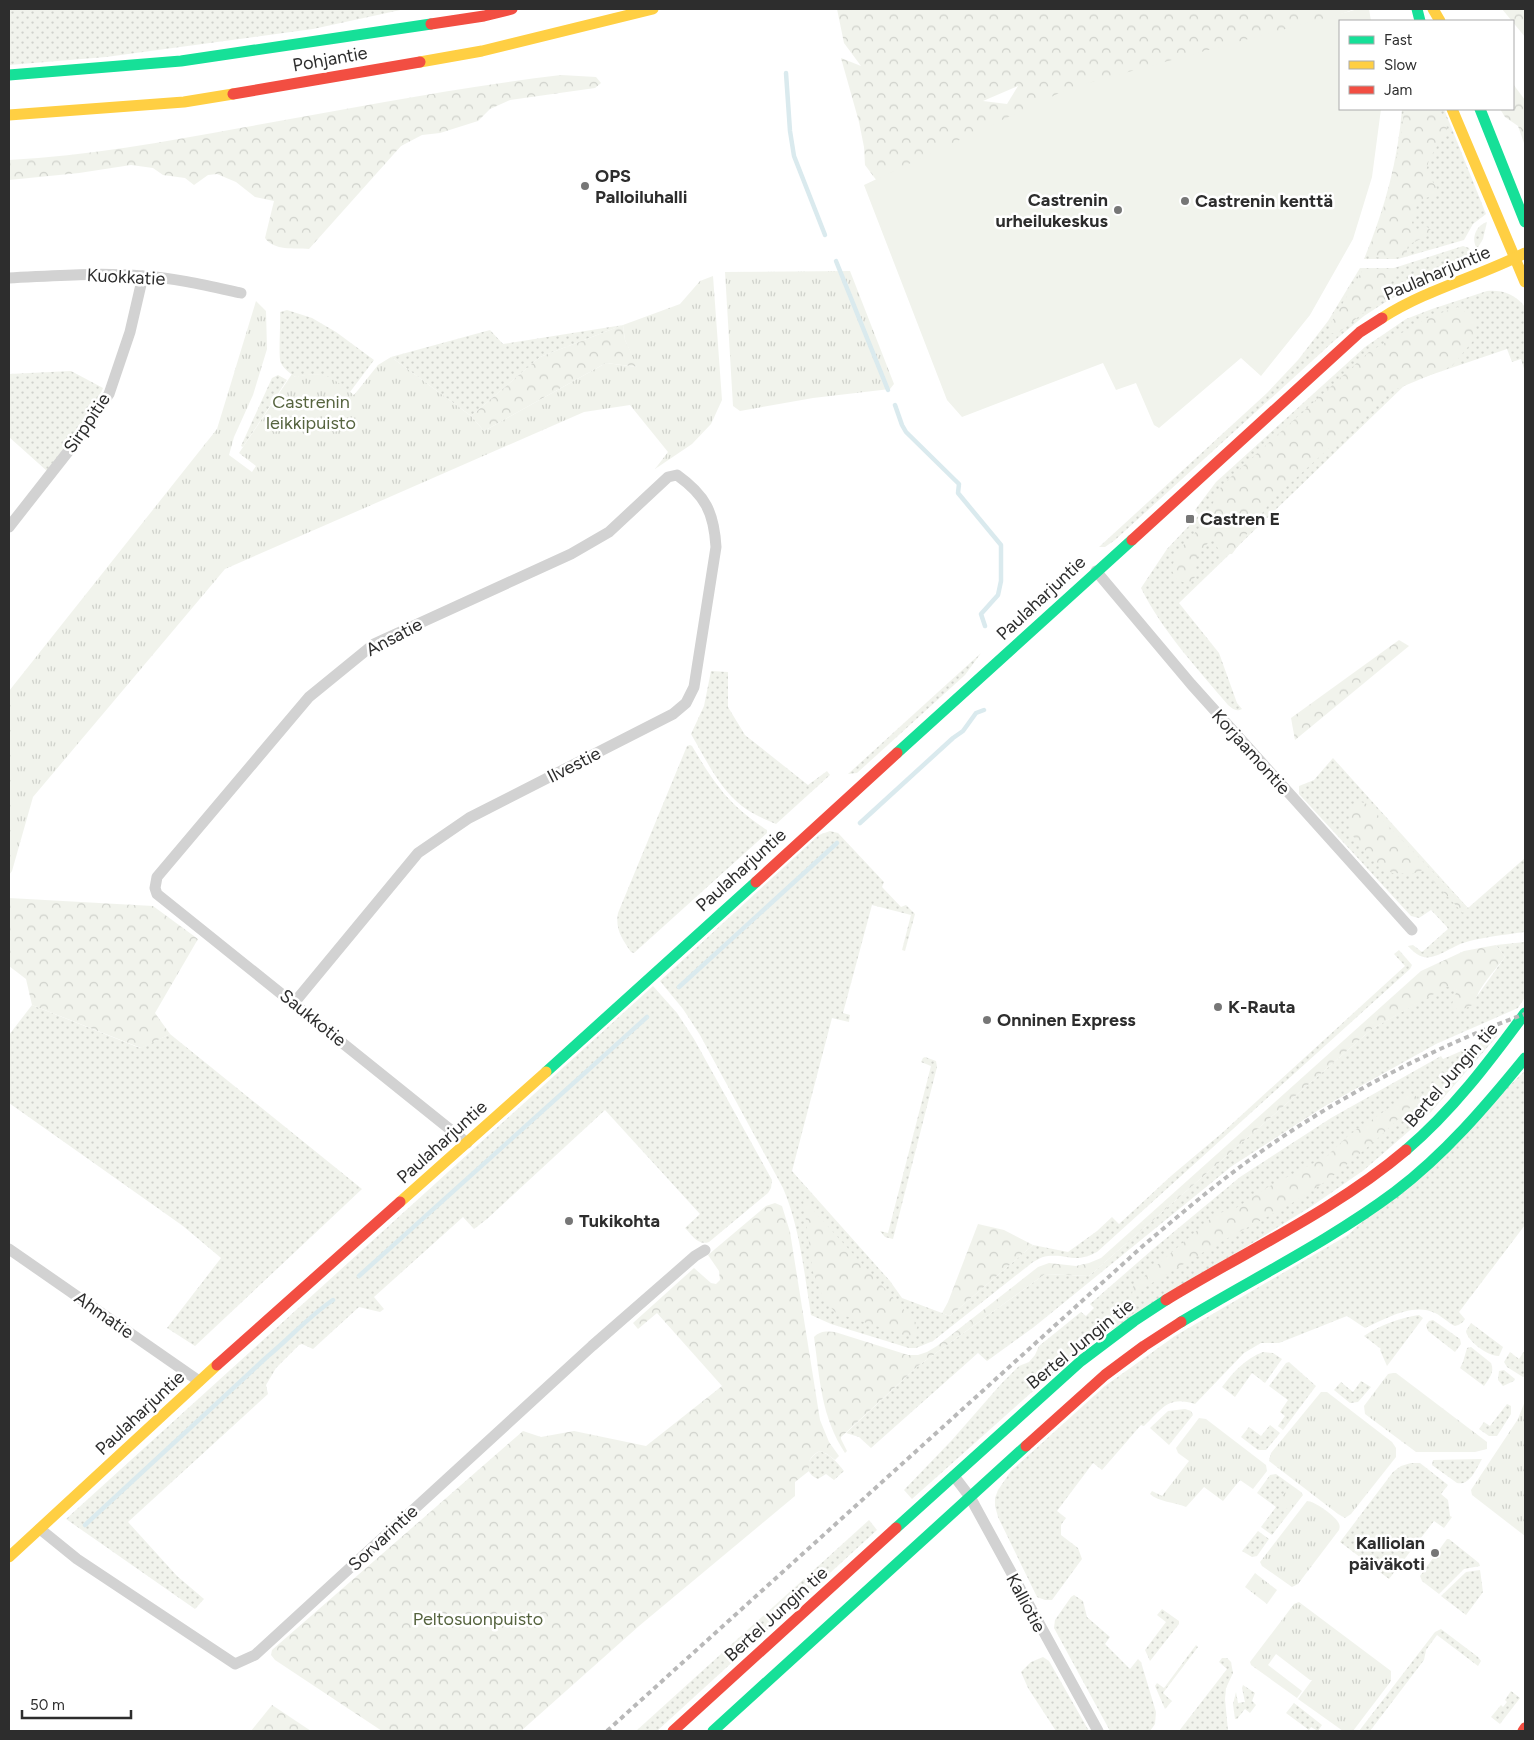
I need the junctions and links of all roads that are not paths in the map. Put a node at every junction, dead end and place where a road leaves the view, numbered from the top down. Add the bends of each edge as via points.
1 (512, 9) edge
2 (653, 9) edge
3 (1433, 9) edge
4 (1439, 20) edge
5 (9, 75) edge
6 (1452, 110) edge
7 (1480, 110) edge
8 (9, 116) edge
9 (1525, 222) edge
10 (1520, 256) edge
11 (143, 276) junction
12 (9, 278) edge
13 (1525, 282) edge
14 (241, 292) dead end
15 (677, 475) joint
16 (9, 527) edge
17 (1096, 571) junction
18 (157, 894) joint
19 (1412, 930) dead end
20 (294, 1003) junction
21 (1525, 1013) edge
22 (1525, 1058) edge
23 (467, 1143) junction
24 (9, 1249) edge
25 (705, 1250) dead end
26 (199, 1381) junction
27 (954, 1476) junction
28 (970, 1497) junction
29 (40, 1529) junction
30 (9, 1557) edge
31 (673, 1731) edge
32 (713, 1731) edge
33 (1098, 1731) edge

1 - 5 main road, Pohjantie via 484,16 181,61
2 - 8 main road, Pohjantie via 482,51 184,102
3 - 4 main road
6 - 10 main road
7 - 9 main road
10 - 13 main road
10 - 17 main road, Paulaharjuntie via 1394,308 1360,332
11 - 12 street, Kuokkatie via 93,274
11 - 14 street, Kuokkatie
11 - 16 street, Sirppitie via 130,332 109,394
15 - 18 street, Ansatie via 668,477 609,532 571,554 374,644 309,696 157,877
15 - 20 street, Ilvestie via 695,490 708,510 715,527 716,547 694,687 686,703 673,714 469,818 418,852
17 - 19 street, Korjaamontie via 1191,684
17 - 23 main road, Paulaharjuntie
18 - 20 street, Saukkotie
20 - 23 street, Saukkotie
21 - 27 main road, Bertel Jungin tie via 1464,1092 1418,1140 1315,1215 1167,1299 1120,1330
22 - 28 main road via 1446,1148 1396,1191 1340,1230 1136,1351 1095,1382
23 - 26 main road, Paulaharjuntie
24 - 26 street, Ahmatie
25 - 29 street, Sorvarintie via 592,1346 255,1655 235,1664 77,1559
26 - 29 main road, Paulaharjuntie
27 - 28 street, Kalliotie
27 - 31 main road, Bertel Jungin tie
28 - 32 main road
28 - 33 street, Kalliotie
29 - 30 main road, Paulaharjuntie

